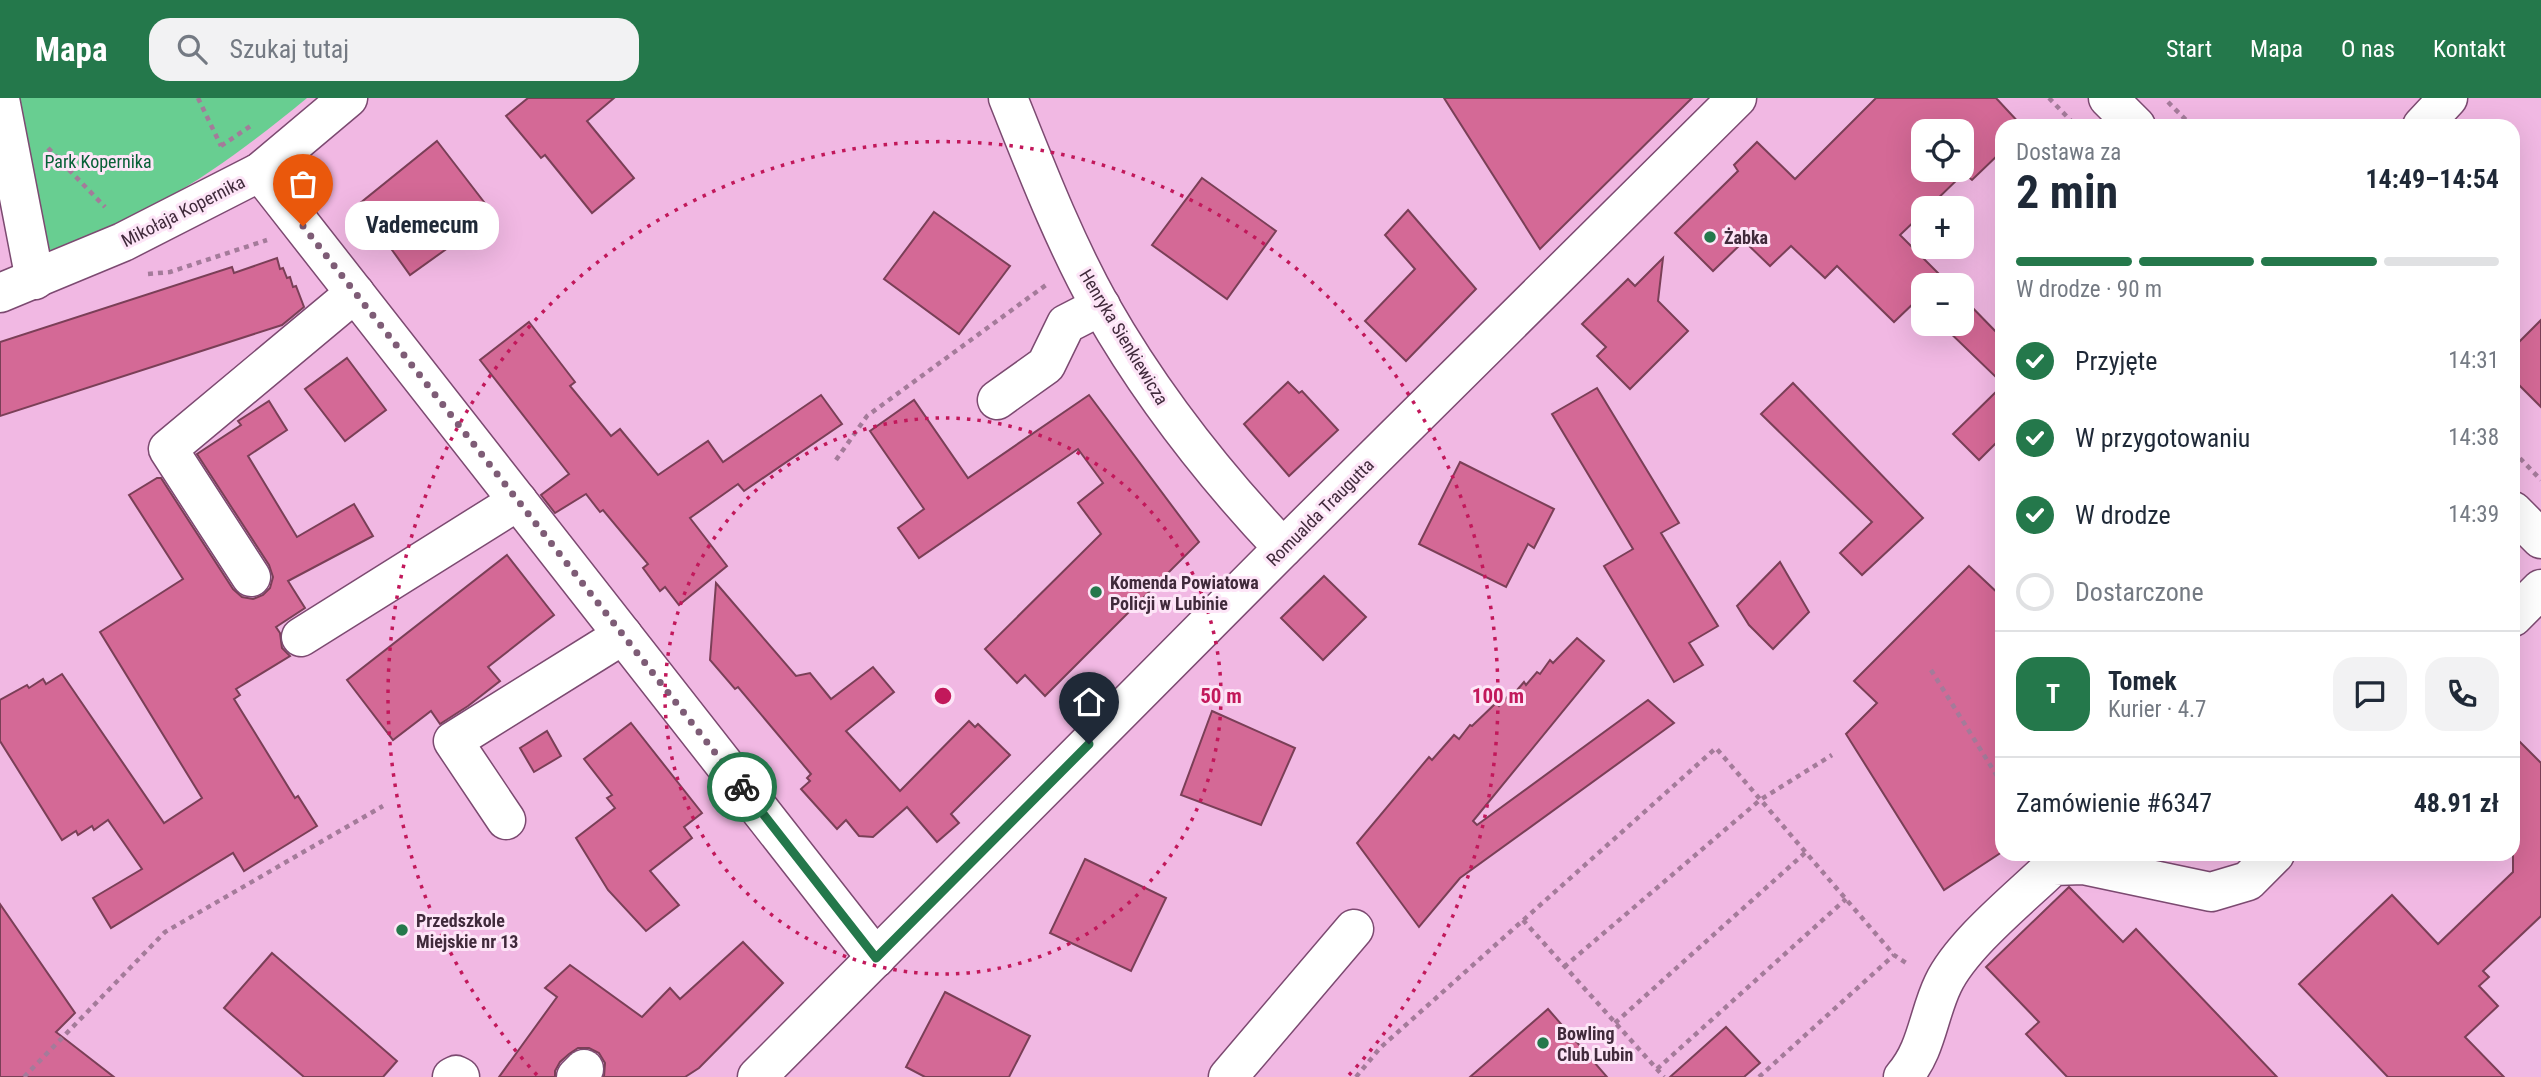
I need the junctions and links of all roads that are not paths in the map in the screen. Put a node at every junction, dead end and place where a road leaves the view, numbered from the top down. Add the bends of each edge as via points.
1 (348, 98) edge
2 (1008, 98) edge
3 (1737, 98) edge
4 (2108, 98) edge
5 (2448, 98) edge
6 (0, 99) edge
7 (2129, 119) edge
8 (2428, 119) edge
9 (260, 172) junction
10 (35, 280) junction
11 (0, 293) edge
12 (355, 293) junction
13 (1101, 306) junction
14 (997, 400) dead end
15 (518, 501) junction
16 (2520, 518) edge
17 (2541, 539) edge
18 (1283, 548) junction
19 (251, 578) dead end
20 (2541, 589) edge
21 (2520, 610) edge
22 (623, 635) junction
23 (301, 637) dead end
24 (506, 820) dead end
25 (2268, 861) edge
26 (1354, 929) dead end
27 (876, 958) junction
28 (452, 1077) edge
29 (460, 1077) edge
30 (757, 1077) edge
31 (1228, 1077) edge
32 (1903, 1077) edge

1 - 9 street, Mikołaja Kopernika
2 - 13 street, Henryka Sienkiewicza via 1065,235
3 - 18 street, Romualda Traugutta
4 - 7 street
5 - 8 street
6 - 10 street
9 - 10 street, Mikołaja Kopernika via 135,237
9 - 12 street
10 - 11 street, Mikołaja Kopernika
12 - 15 street
12 - 19 street via 168,449
13 - 14 street via 1066,324 1046,365
13 - 18 street, Henryka Sienkiewicza via 1188,439
15 - 22 street
15 - 23 street
16 - 17 street
18 - 27 street, Romualda Traugutta
20 - 21 street
22 - 24 street via 453,741
22 - 27 street
25 - 32 street via 2248,881 2211,892 2083,866 2053,866 1957,959 1942,985 1921,1050
26 - 31 street
27 - 30 street, Romualda Traugutta
28 - 29 street

